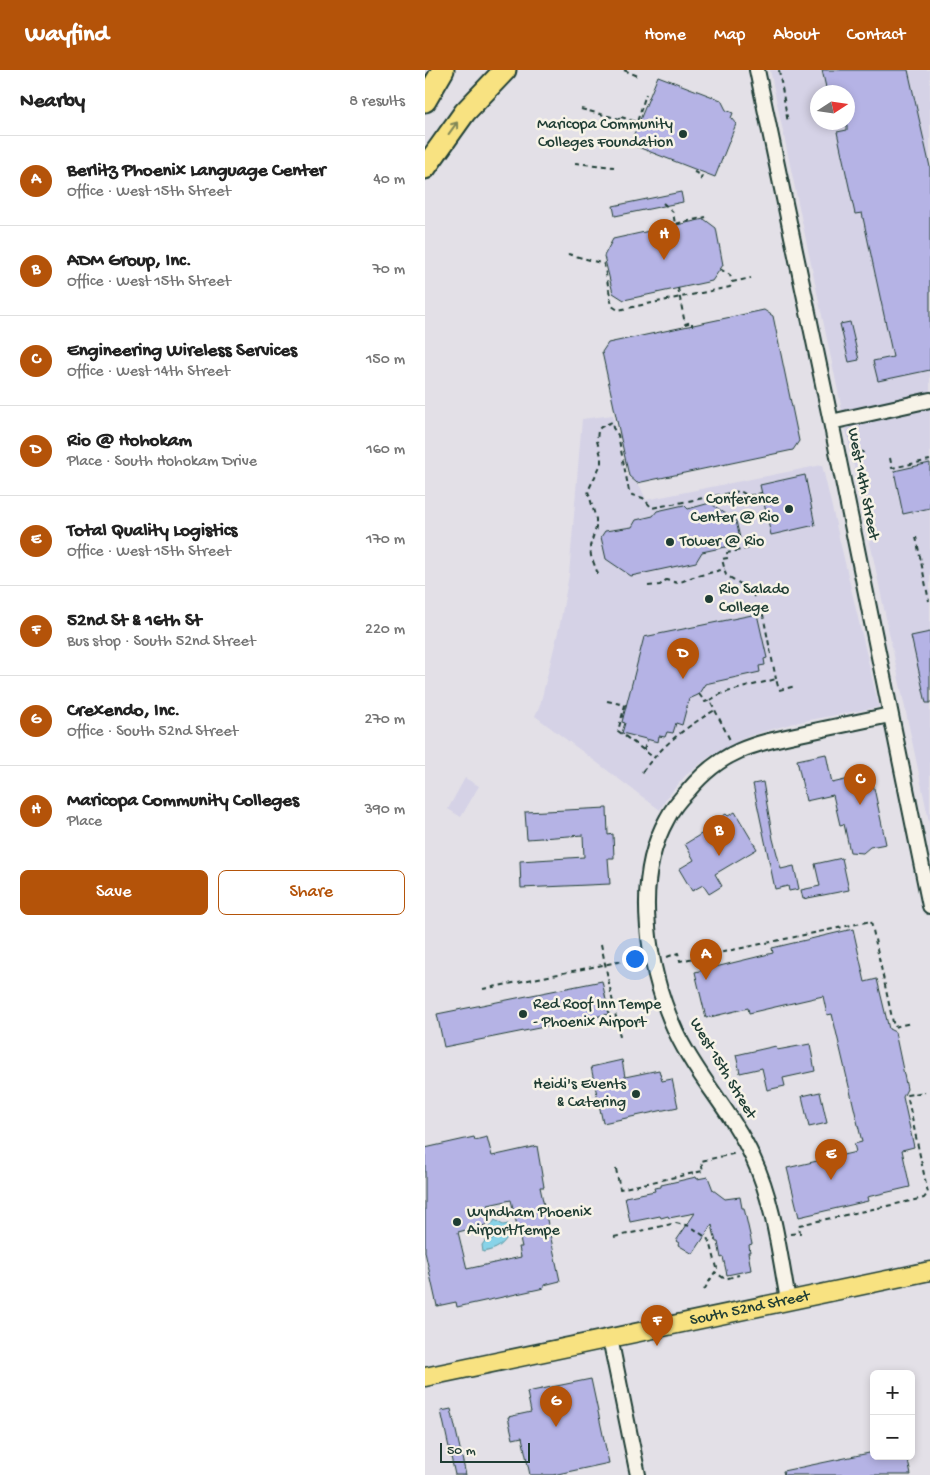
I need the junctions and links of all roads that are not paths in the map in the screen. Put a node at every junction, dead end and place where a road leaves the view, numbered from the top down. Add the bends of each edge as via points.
1 (443, 70) edge
2 (505, 70) edge
3 (757, 70) edge
4 (425, 101) edge
5 (425, 168) edge
6 (930, 400) edge
7 (831, 422) junction
8 (890, 716) junction
9 (930, 906) edge
10 (930, 1271) edge
11 (788, 1300) junction
12 (610, 1338) junction
13 (425, 1377) edge
14 (638, 1475) edge

1 - 4 highway
5 -> 2 highway via 465,112
3 - 7 street, West 14th Street
6 - 7 street
7 - 8 street, West 14th Street
8 - 9 street, West 14th Street
8 - 11 street, West 15th Street via 770,741 739,751 717,763 698,778 667,818 650,865 648,926 664,1000 676,1032 699,1073 745,1141 767,1192
10 - 11 main road, South 52nd Street
11 - 12 main road, South 52nd Street
12 - 13 main road, South 52nd Street
12 - 14 street

